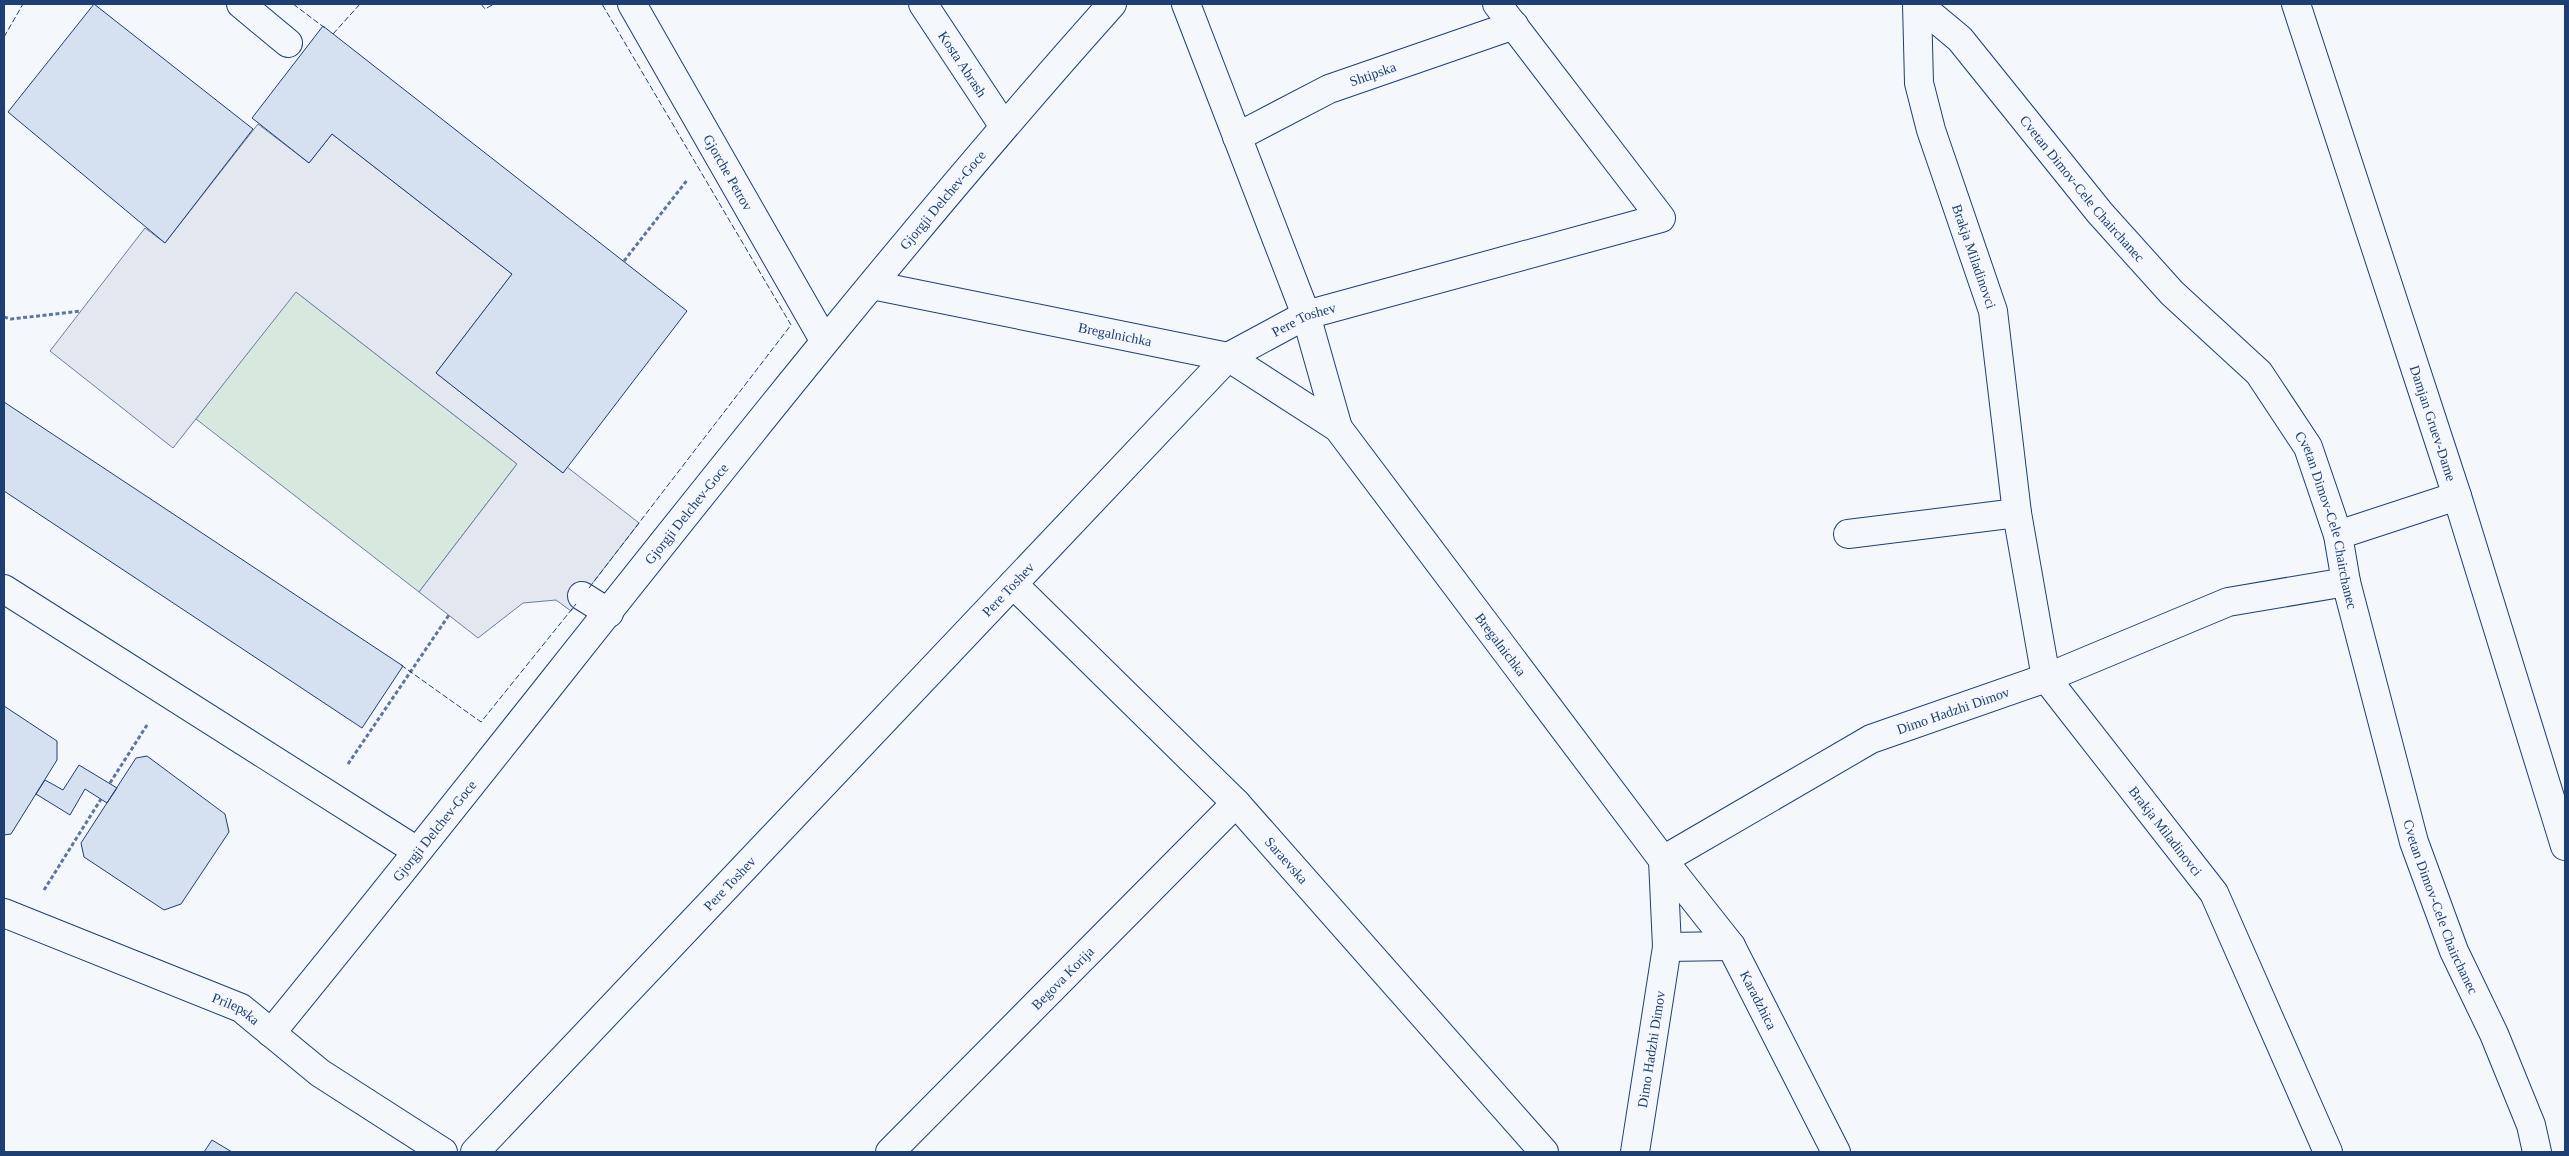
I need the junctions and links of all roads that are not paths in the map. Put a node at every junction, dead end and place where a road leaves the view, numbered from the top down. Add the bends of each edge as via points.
1 (241, 4) edge
2 (632, 4) edge
3 (923, 4) edge
4 (1112, 4) edge
5 (1186, 4) edge
6 (1497, 4) edge
7 (1918, 4) edge
8 (2296, 4) edge
9 (1514, 25) junction
10 (288, 43) dead end
11 (1003, 126) junction
12 (1237, 137) junction
13 (872, 285) junction
14 (1306, 314) junction
15 (824, 340) junction
16 (1228, 357) junction
17 (1338, 428) junction
18 (2457, 496) junction
19 (2017, 513) junction
20 (1848, 534) dead end
21 (2338, 535) junction
22 (2346, 582) junction
23 (1013, 584) junction
24 (4, 589) edge
25 (582, 596) dead end
26 (609, 613) junction
27 (2046, 678) junction
28 (1236, 803) junction
29 (2565, 846) edge
30 (417, 851) junction
31 (1663, 860) junction
32 (4, 913) edge
33 (1731, 946) junction
34 (1667, 947) junction
35 (271, 1033) junction
36 (443, 1152) edge
37 (474, 1152) edge
38 (890, 1152) edge
39 (1544, 1152) edge
40 (1635, 1152) edge
41 (1836, 1152) edge
42 (2328, 1152) edge
43 (2537, 1152) edge

1 - 10 street
2 - 15 street, Gjorche Petrov
3 - 11 street, Kosta Abrash
4 - 11 street, Gjorgji Delchev-Goce
5 - 12 street, Bregalnichka
6 - 9 street
7 - 19 street, Brakja Miladinovci via 1919,83 1931,130 1993,311
7 - 21 street, Cvetan Dimov-Cele Chairchanec via 1960,40 2100,213 2172,293 2259,373 2308,447
8 - 18 street, Damjan Gruev-Dame
9 - 12 street, Shtipska via 1329,89
9 - 14 street, Pere Toshev via 1661,218
11 - 13 street, Gjorgji Delchev-Goce
12 - 14 street, Bregalnichka
13 - 15 street, Gjorgji Delchev-Goce
13 - 16 street, Bregalnichka
14 - 16 street, Pere Toshev
14 - 17 street, Bregalnichka
15 - 26 street, Gjorgji Delchev-Goce
16 - 17 street, Bregalnichka
16 - 23 street, Pere Toshev
17 - 31 street, Bregalnichka
18 - 21 street
18 - 29 street, Damjan Gruev-Dame
19 - 20 street
19 - 27 street, Brakja Miladinovci
21 - 22 street, Cvetan Dimov-Cele Chairchanec
22 - 27 street, Dimo Hadzhi Dimov via 2228,602
22 - 43 street, Cvetan Dimov-Cele Chairchanec via 2414,842 2454,951 2494,1034 2527,1116
23 - 28 street, Saraevska
23 - 37 street, Pere Toshev
24 - 30 street
25 - 26 street
26 - 30 street, Gjorgji Delchev-Goce
27 - 31 street, Dimo Hadzhi Dimov via 1871,739
27 - 42 street, Brakja Miladinovci via 2214,893
28 - 38 street, Begova Korija
28 - 39 street, Saraevska
30 - 35 street, Gjorgji Delchev-Goce
31 - 33 street, Karadzhica
31 - 34 street, Dimo Hadzhi Dimov
32 - 35 street, Prilepska via 241,1008
33 - 34 street
33 - 41 street, Karadzhica
34 - 40 street, Dimo Hadzhi Dimov
35 - 36 street, Prilepska via 320,1073

